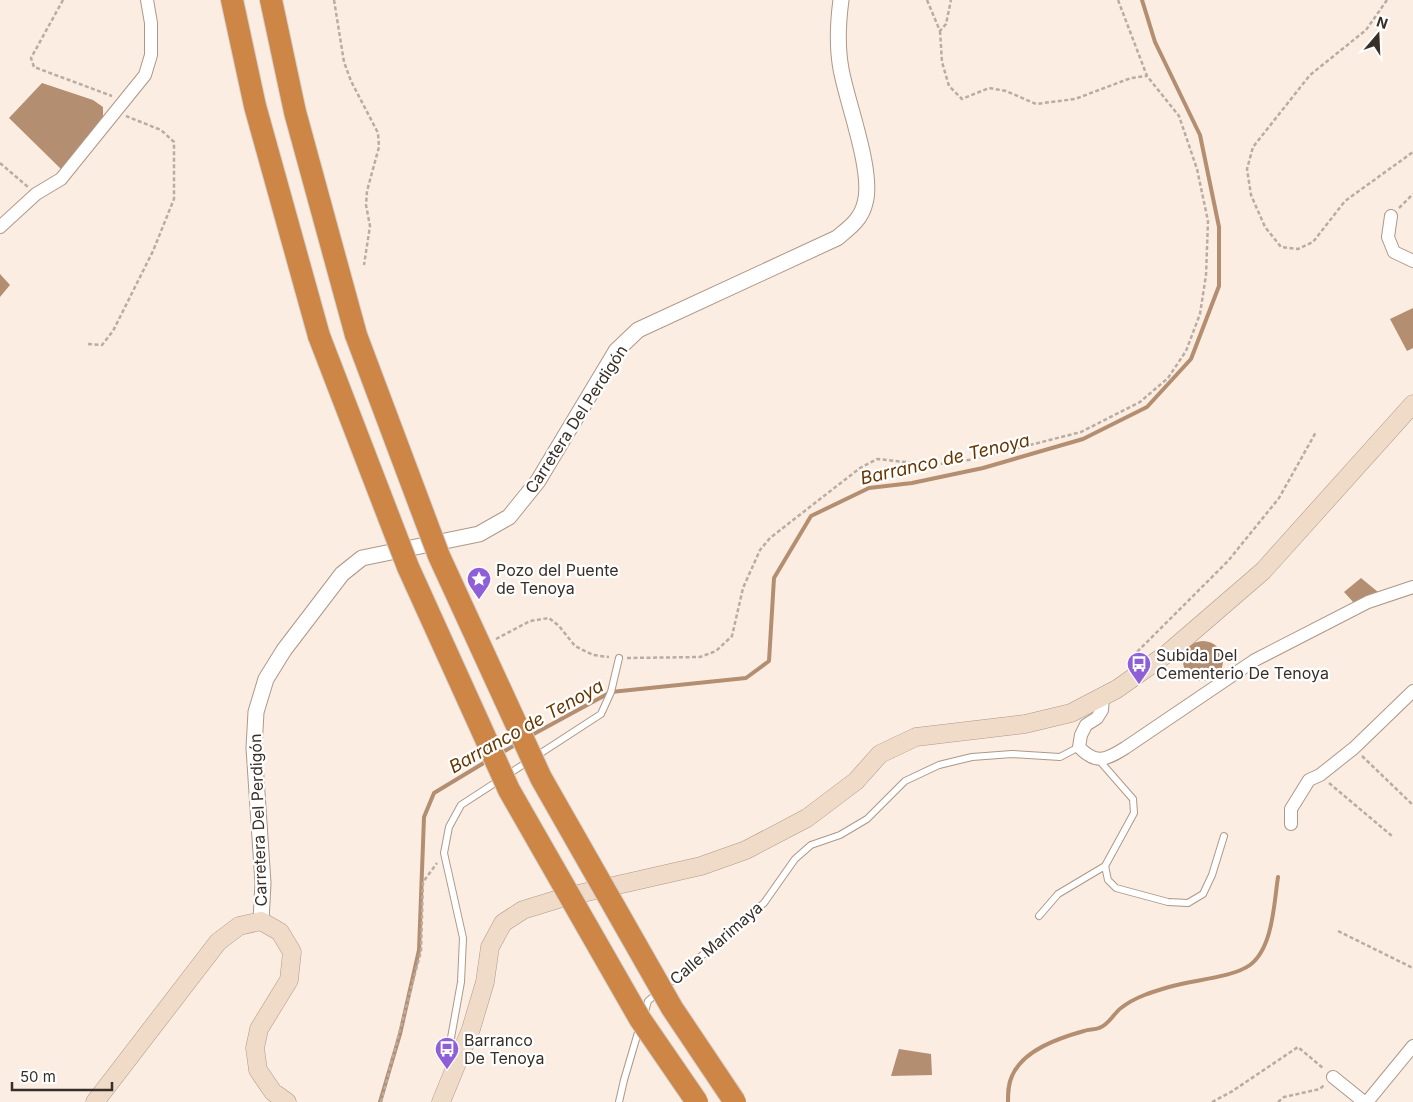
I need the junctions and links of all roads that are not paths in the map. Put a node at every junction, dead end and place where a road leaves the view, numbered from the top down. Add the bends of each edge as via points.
1 (147, 0) edge
2 (232, 0) edge
3 (271, 0) edge
4 (841, 0) edge
5 (1390, 216) road end
6 (0, 227) edge
7 (1413, 261) edge
8 (1413, 404) edge
9 (1413, 586) edge
10 (620, 658) road end
11 (1413, 691) edge
12 (1102, 697) junction
13 (1079, 747) junction
14 (1098, 759) junction
15 (1291, 824) dead end
16 (1224, 836) dead end
17 (1105, 866) junction
18 (1039, 916) dead end
19 (260, 921) junction
20 (1413, 1046) edge
21 (456, 1069) junction
22 (1333, 1077) road end
23 (95, 1102) edge
24 (287, 1102) edge
25 (442, 1102) edge
26 (619, 1102) edge
27 (697, 1102) edge
28 (735, 1102) edge
29 (1366, 1102) edge

1 - 6 street via 152,55 145,75 61,179 36,194
2 - 27 highway, bridge via 255,106 319,336 408,567 509,790 640,1019
3 - 28 highway, bridge via 295,112 356,335 439,556 541,778 672,1008
4 - 19 street, Carretera Del Perdigón via 838,19 841,67 867,176 865,203 856,222 837,238 638,330 616,351 538,482 509,517 479,534 362,558 342,574 284,650 266,679 256,712 254,748 263,883
5 - 7 street via 1388,238 1394,252
8 - 12 main road via 1263,572 1168,653
9 - 14 street via 1368,602 1255,660 1125,748 1109,758
10 - 21 lane via 601,714 461,805 449,827 444,853 462,938 461,982 449,1049
11 - 15 street via 1354,748 1320,775 1308,780 1291,809
12 - 13 street via 1102,710 1086,725
12 - 21 main road via 1071,713 1026,724 916,737 880,754 856,781 807,818 746,850 701,866 565,896 523,910 503,923 490,947 485,982 472,1029
13 - 14 street
13 - 26 lane, Calle Marimaya via 1060,757 1012,754 972,757 939,765 905,781 867,819 811,845 795,859 764,903 648,1000
14 - 17 lane via 1133,799 1134,806 1134,813
16 - 17 lane via 1203,894 1188,902 1168,902 1116,888 1108,880
17 - 18 lane via 1058,894
19 - 23 main road via 239,926 218,942
19 - 24 main road via 280,932 292,952 288,980 259,1028 255,1048 258,1070 273,1092
20 - 29 street
21 - 25 main road
22 - 29 street

